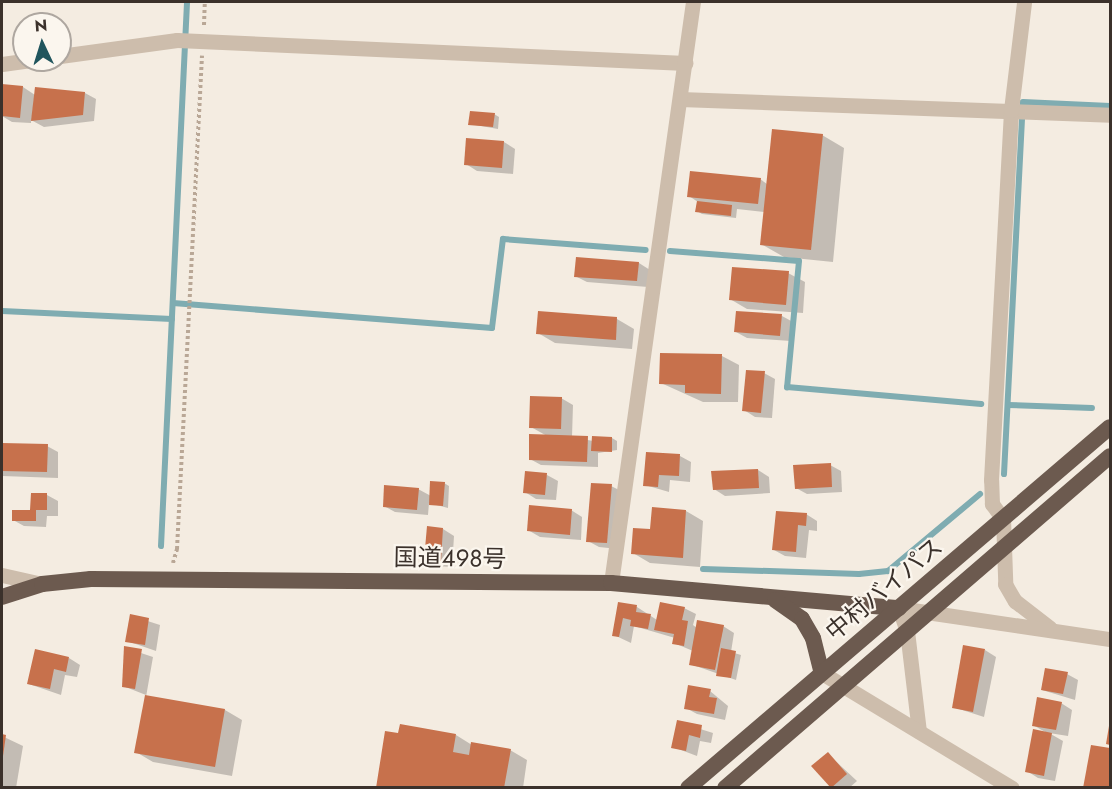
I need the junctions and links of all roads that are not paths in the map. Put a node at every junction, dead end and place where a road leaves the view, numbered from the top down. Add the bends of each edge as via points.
1 (693, 2) edge
2 (1024, 2) edge
3 (72, 55) edge
4 (685, 63) junction
5 (680, 99) junction
6 (1019, 111) junction
7 (1110, 114) edge
8 (1110, 427) edge
9 (1110, 456) edge
10 (1003, 519) junction
11 (1004, 546) junction
12 (2, 575) edge
13 (610, 583) junction
14 (42, 584) junction
15 (2, 597) edge
16 (771, 597) junction
17 (899, 608) junction
18 (925, 614) junction
19 (1053, 630) junction
20 (907, 631) junction
21 (1110, 639) edge
22 (822, 673) junction
23 (845, 685) junction
24 (919, 731) junction
25 (695, 785) edge
26 (725, 788) edge
27 (1012, 788) edge

1 - 4 street
2 - 6 street
3 - 4 street via 190,41
4 - 5 street
5 - 6 street
5 - 13 street
6 - 7 street
6 - 10 street via 991,480 992,504
8 - 10 highway, 中村バイパス
9 - 11 highway, 中村バイパス
10 - 11 street
10 - 17 highway, 中村バイパス
11 - 18 highway, 中村バイパス
11 - 19 street via 1005,584 1015,601
12 - 14 street
13 - 14 highway, 国道498号 via 91,579
13 - 16 highway, 国道498号
14 - 15 highway, 国道498号
16 - 17 highway, 国道498号
16 - 22 highway via 802,619 813,638
17 - 18 street
17 - 20 street
17 - 22 highway, 中村バイパス
18 - 19 street
18 - 20 highway, 中村バイパス
19 - 21 street
20 - 23 highway, 中村バイパス
20 - 24 street
22 - 23 street
22 - 25 highway, 中村バイパス
23 - 24 street
23 - 26 highway, 中村バイパス
24 - 27 street

